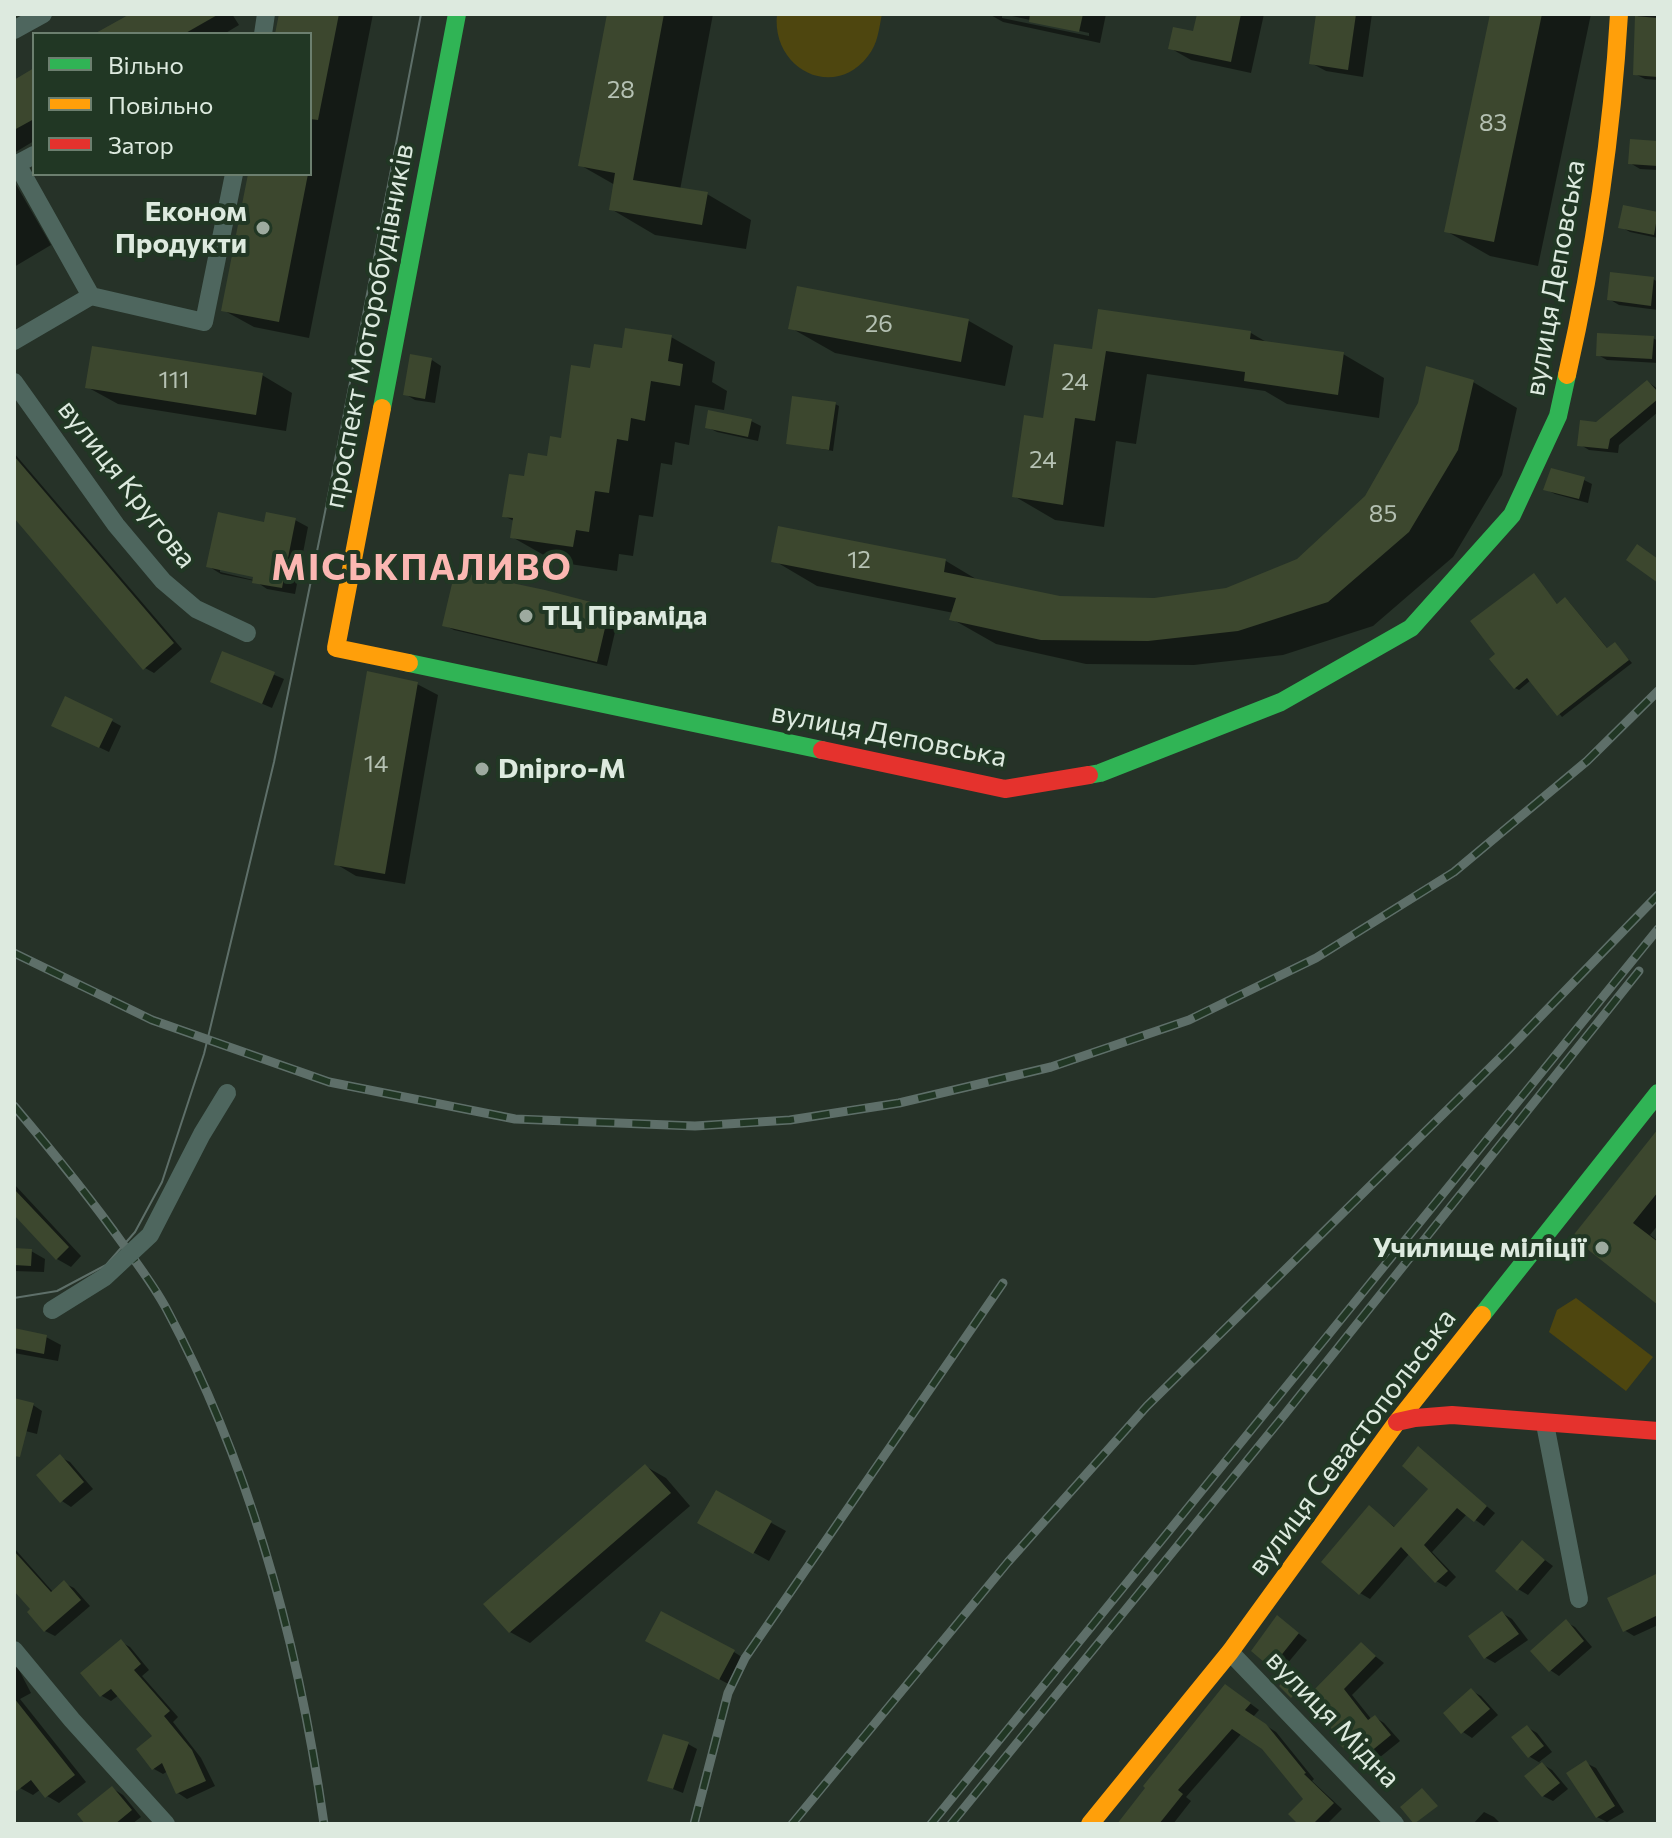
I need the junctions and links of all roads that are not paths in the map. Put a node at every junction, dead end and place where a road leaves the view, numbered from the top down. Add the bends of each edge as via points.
1 (43, 14) edge
2 (457, 14) edge
3 (1619, 14) edge
4 (14, 30) edge
5 (32, 156) edge
6 (234, 176) edge
7 (91, 296) junction
8 (14, 341) edge
9 (14, 382) edge
10 (247, 633) dead end
11 (336, 648) joint
12 (227, 1093) dead end
13 (1658, 1093) edge
14 (52, 1310) dead end
15 (1397, 1422) junction
16 (1545, 1424) junction
17 (1658, 1431) edge
18 (1579, 1599) dead end
19 (14, 1650) edge
20 (1230, 1652) junction
21 (166, 1824) edge
22 (1090, 1824) edge
23 (1395, 1824) edge

1 - 4 street
2 - 11 street, проспект Моторобудівників
3 - 11 street, вулиця Деповська via 1614,102 1583,305 1558,416 1512,515 1411,628 1281,702 1100,773 1005,789
5 - 7 street via 17,164
6 - 7 street via 204,322
7 - 8 street
9 - 10 street, вулиця Кругова via 116,525 163,581 196,609
12 - 14 street, bridge via 150,1235 105,1277
13 - 15 street, вулиця Севастопольська
15 - 16 street via 1449,1414
15 - 20 street, вулиця Севастопольська
16 - 17 street
16 - 18 street
19 - 21 street
20 - 22 street, вулиця Севастопольська
20 - 23 street, вулиця Мідна

